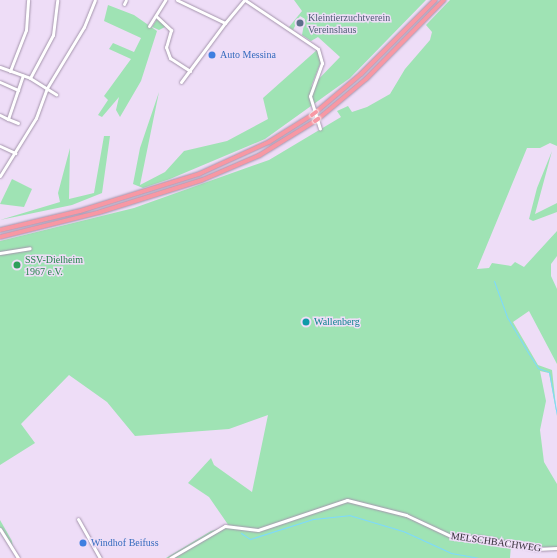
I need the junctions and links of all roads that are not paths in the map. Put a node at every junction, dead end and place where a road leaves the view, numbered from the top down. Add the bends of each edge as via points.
1 (28, 0) edge
2 (57, 0) edge
3 (95, 0) edge
4 (126, 0) edge
5 (165, 0) edge
6 (177, 0) edge
7 (245, 0) edge
8 (435, 0) edge
9 (444, 0) edge
10 (124, 4) dead end
11 (156, 16) junction
12 (225, 23) junction
13 (149, 26) dead end
14 (0, 67) edge
15 (10, 70) junction
16 (190, 72) junction
17 (23, 75) junction
18 (30, 78) junction
19 (0, 82) edge
20 (181, 82) dead end
21 (47, 88) junction
22 (18, 90) junction
23 (56, 94) dead end
24 (0, 115) edge
25 (8, 119) junction
26 (18, 123) dead end
27 (320, 129) dead end
28 (0, 146) edge
29 (16, 153) junction
30 (1, 170) edge
31 (0, 176) edge
32 (0, 230) edge
33 (0, 237) edge
34 (30, 248) dead end
35 (0, 254) edge
36 (78, 519) dead end
37 (0, 529) edge
38 (557, 548) edge
39 (18, 558) edge
40 (100, 558) edge
41 (170, 558) edge

1 - 15 street via 26,30
2 - 18 street via 53,35
3 - 21 street via 84,27
4 - 10 street
5 - 11 street
6 - 12 street
7 - 12 street
7 - 27 street via 318,49 322,62 310,96
8 - 32 highway via 361,74 314,113 264,145 199,174 80,212
9 - 33 highway via 366,79 317,120 260,155 195,183 81,218
11 - 13 street
11 - 16 street via 171,30 166,47 170,58
12 - 16 street
14 - 15 street
15 - 17 street
16 - 20 street
17 - 18 street
17 - 22 street
18 - 21 street
19 - 22 street
21 - 23 street
21 - 29 street via 36,118
22 - 25 street
24 - 25 street
25 - 26 street
28 - 29 street
29 - 30 street
30 - 31 street
34 - 35 street
36 - 40 street
37 - 39 street
38 - 41 street, MELSCHBACHWEG via 537,549 479,537 453,537 406,515 347,500 258,530 226,526

